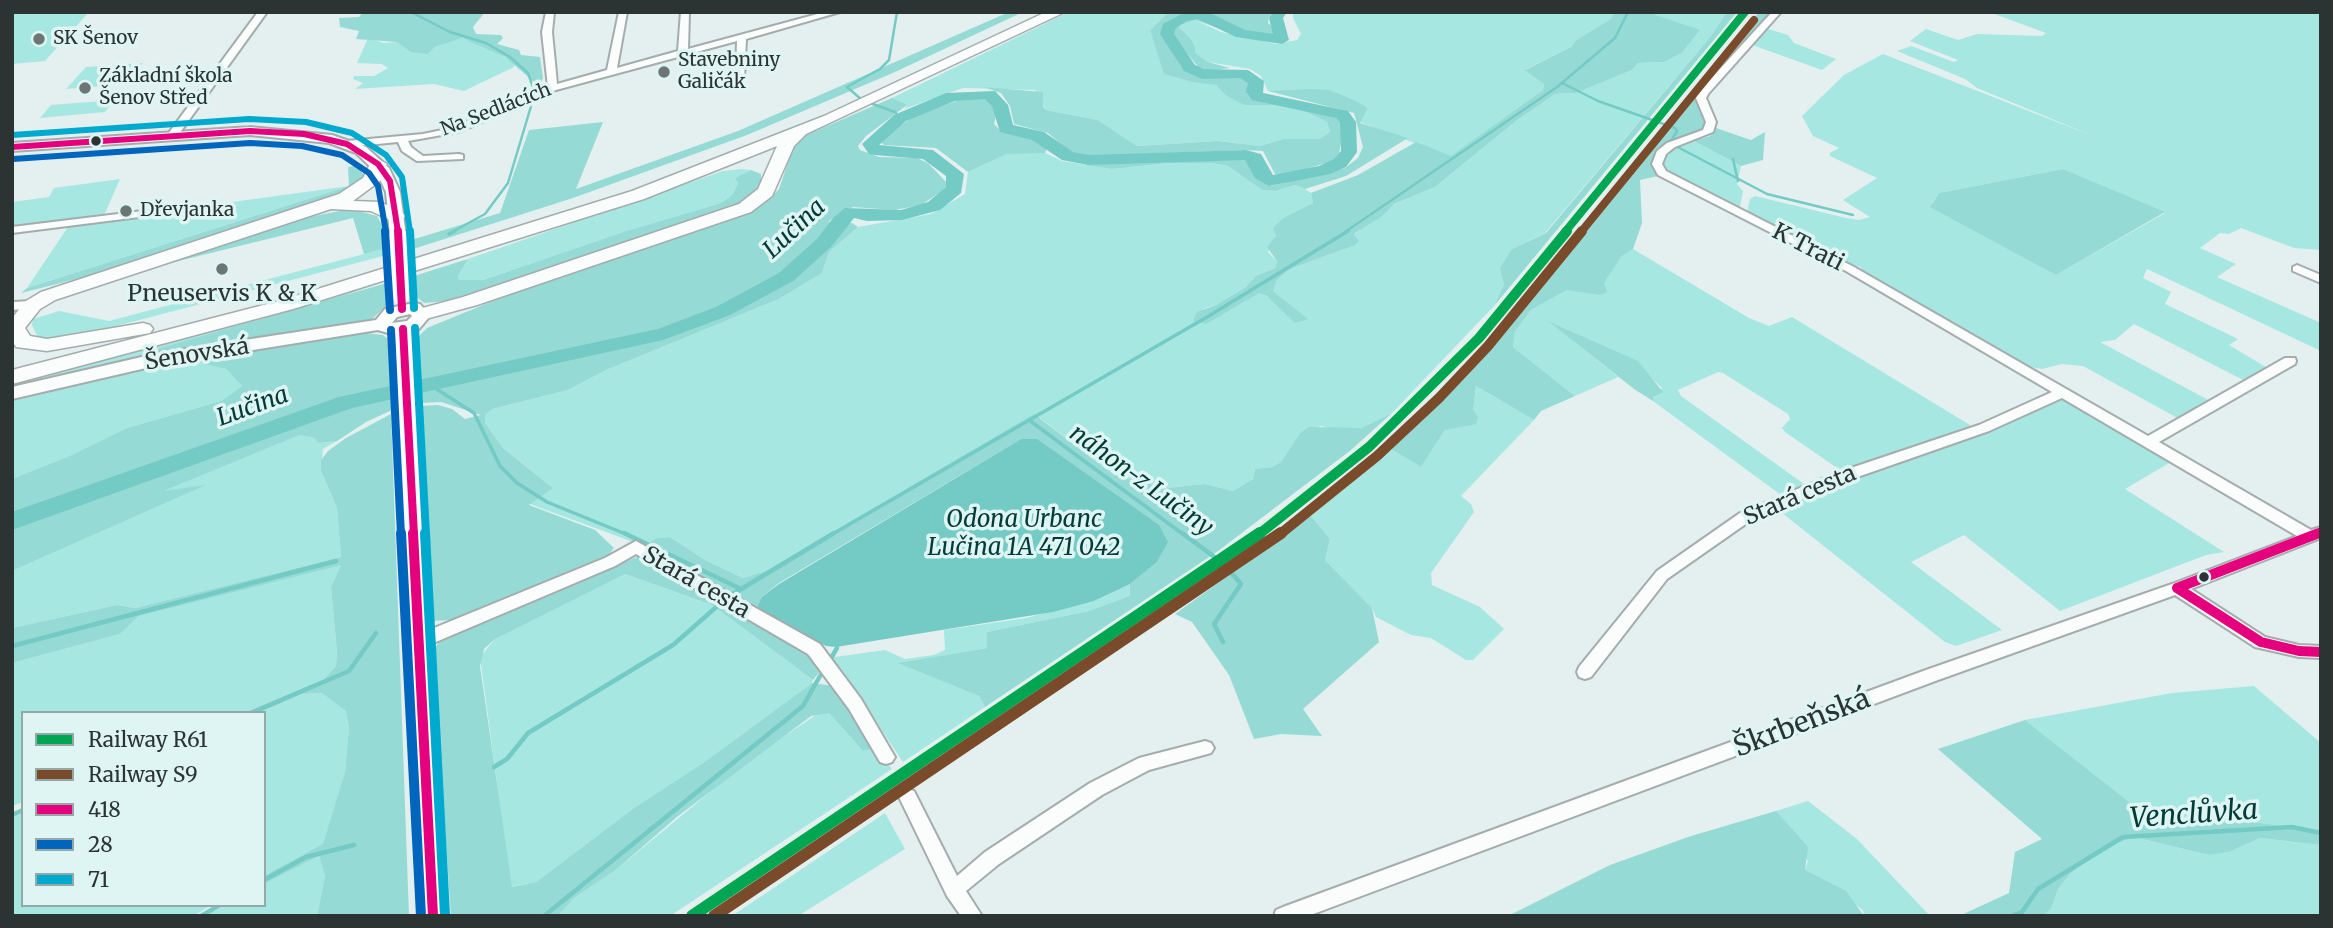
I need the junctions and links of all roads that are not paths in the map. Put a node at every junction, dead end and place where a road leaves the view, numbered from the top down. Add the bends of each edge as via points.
1 (263, 12) edge
2 (550, 12) edge
3 (622, 12) edge
4 (685, 12) edge
5 (836, 12) edge
6 (1034, 12) edge
7 (1058, 12) edge
8 (1777, 12) edge
9 (743, 36) junction
10 (683, 52) junction
11 (612, 71) junction
12 (741, 77) dead end
13 (553, 88) junction
14 (830, 119) junction
15 (172, 136) junction
16 (402, 138) junction
17 (348, 144) junction
18 (12, 147) edge
19 (459, 157) dead end
20 (378, 164) junction
21 (691, 175) junction
22 (771, 178) junction
23 (314, 211) junction
24 (151, 213) dead end
25 (396, 216) junction
26 (12, 230) edge
27 (2297, 269) dead end
28 (2321, 279) edge
29 (401, 301) junction
30 (33, 305) junction
31 (12, 306) edge
32 (422, 314) junction
33 (383, 324) junction
34 (143, 329) junction
35 (13, 330) edge
36 (403, 337) junction
37 (12, 361) edge
38 (2290, 361) dead end
39 (12, 377) edge
40 (2064, 392) junction
41 (12, 393) edge
42 (2149, 442) junction
43 (2315, 534) edge
44 (2177, 588) junction
45 (418, 642) junction
46 (2321, 652) edge
47 (1585, 672) dead end
48 (1205, 748) dead end
49 (886, 757) dead end
50 (908, 797) dead end
51 (954, 890) junction
52 (433, 916) edge
53 (973, 916) edge
54 (1283, 916) edge

1 - 15 street
2 - 13 street via 547,32
3 - 11 street
4 - 10 street
5 - 9 street, Na Sedlácích
6 - 34 highway via 898,76 639,180 385,262
7 - 14 highway
8 - 40 street, K Trati via 1703,93 1711,122 1708,132 1671,145 1657,159 1659,169 1850,269
9 - 10 street, Na Sedlácích
9 - 12 street
10 - 11 street, Na Sedlácích
11 - 13 street, Na Sedlácích
13 - 16 street, Na Sedlácích via 455,131
14 - 21 highway
14 - 22 highway via 787,143
15 - 17 main road via 285,132
15 - 18 main road
16 - 17 street, Na Sedlácích
16 - 19 street via 406,149 421,159
17 - 20 main road
20 - 23 highway via 375,177 363,188
20 - 25 main road via 390,181
21 - 22 highway via 716,165 739,163 755,166
21 - 39 highway via 383,277
22 - 32 highway via 762,197 737,211
23 - 25 highway via 364,204
23 - 30 highway via 70,288
24 - 26 street
25 - 29 main road, bridge
27 - 28 street
29 - 32 main road
29 - 33 main road
30 - 31 street
30 - 35 highway
32 - 36 main road
33 - 36 main road
33 - 41 main road, Šenovská via 159,359
34 - 35 highway via 41,345 21,340
34 - 37 highway
36 - 45 main road
38 - 42 street
40 - 42 street, K Trati
40 - 47 street, Stará cesta via 1984,428 1841,477 1745,517 1662,575
42 - 43 street, K Trati
43 - 44 street, Škrbeňská
44 - 46 street via 2262,642
44 - 54 street, Škrbeňská
45 - 49 street, Stará cesta via 636,547 814,649 855,704
45 - 52 main road
48 - 51 street via 1146,763 1096,789 992,858
50 - 51 street
51 - 53 street

